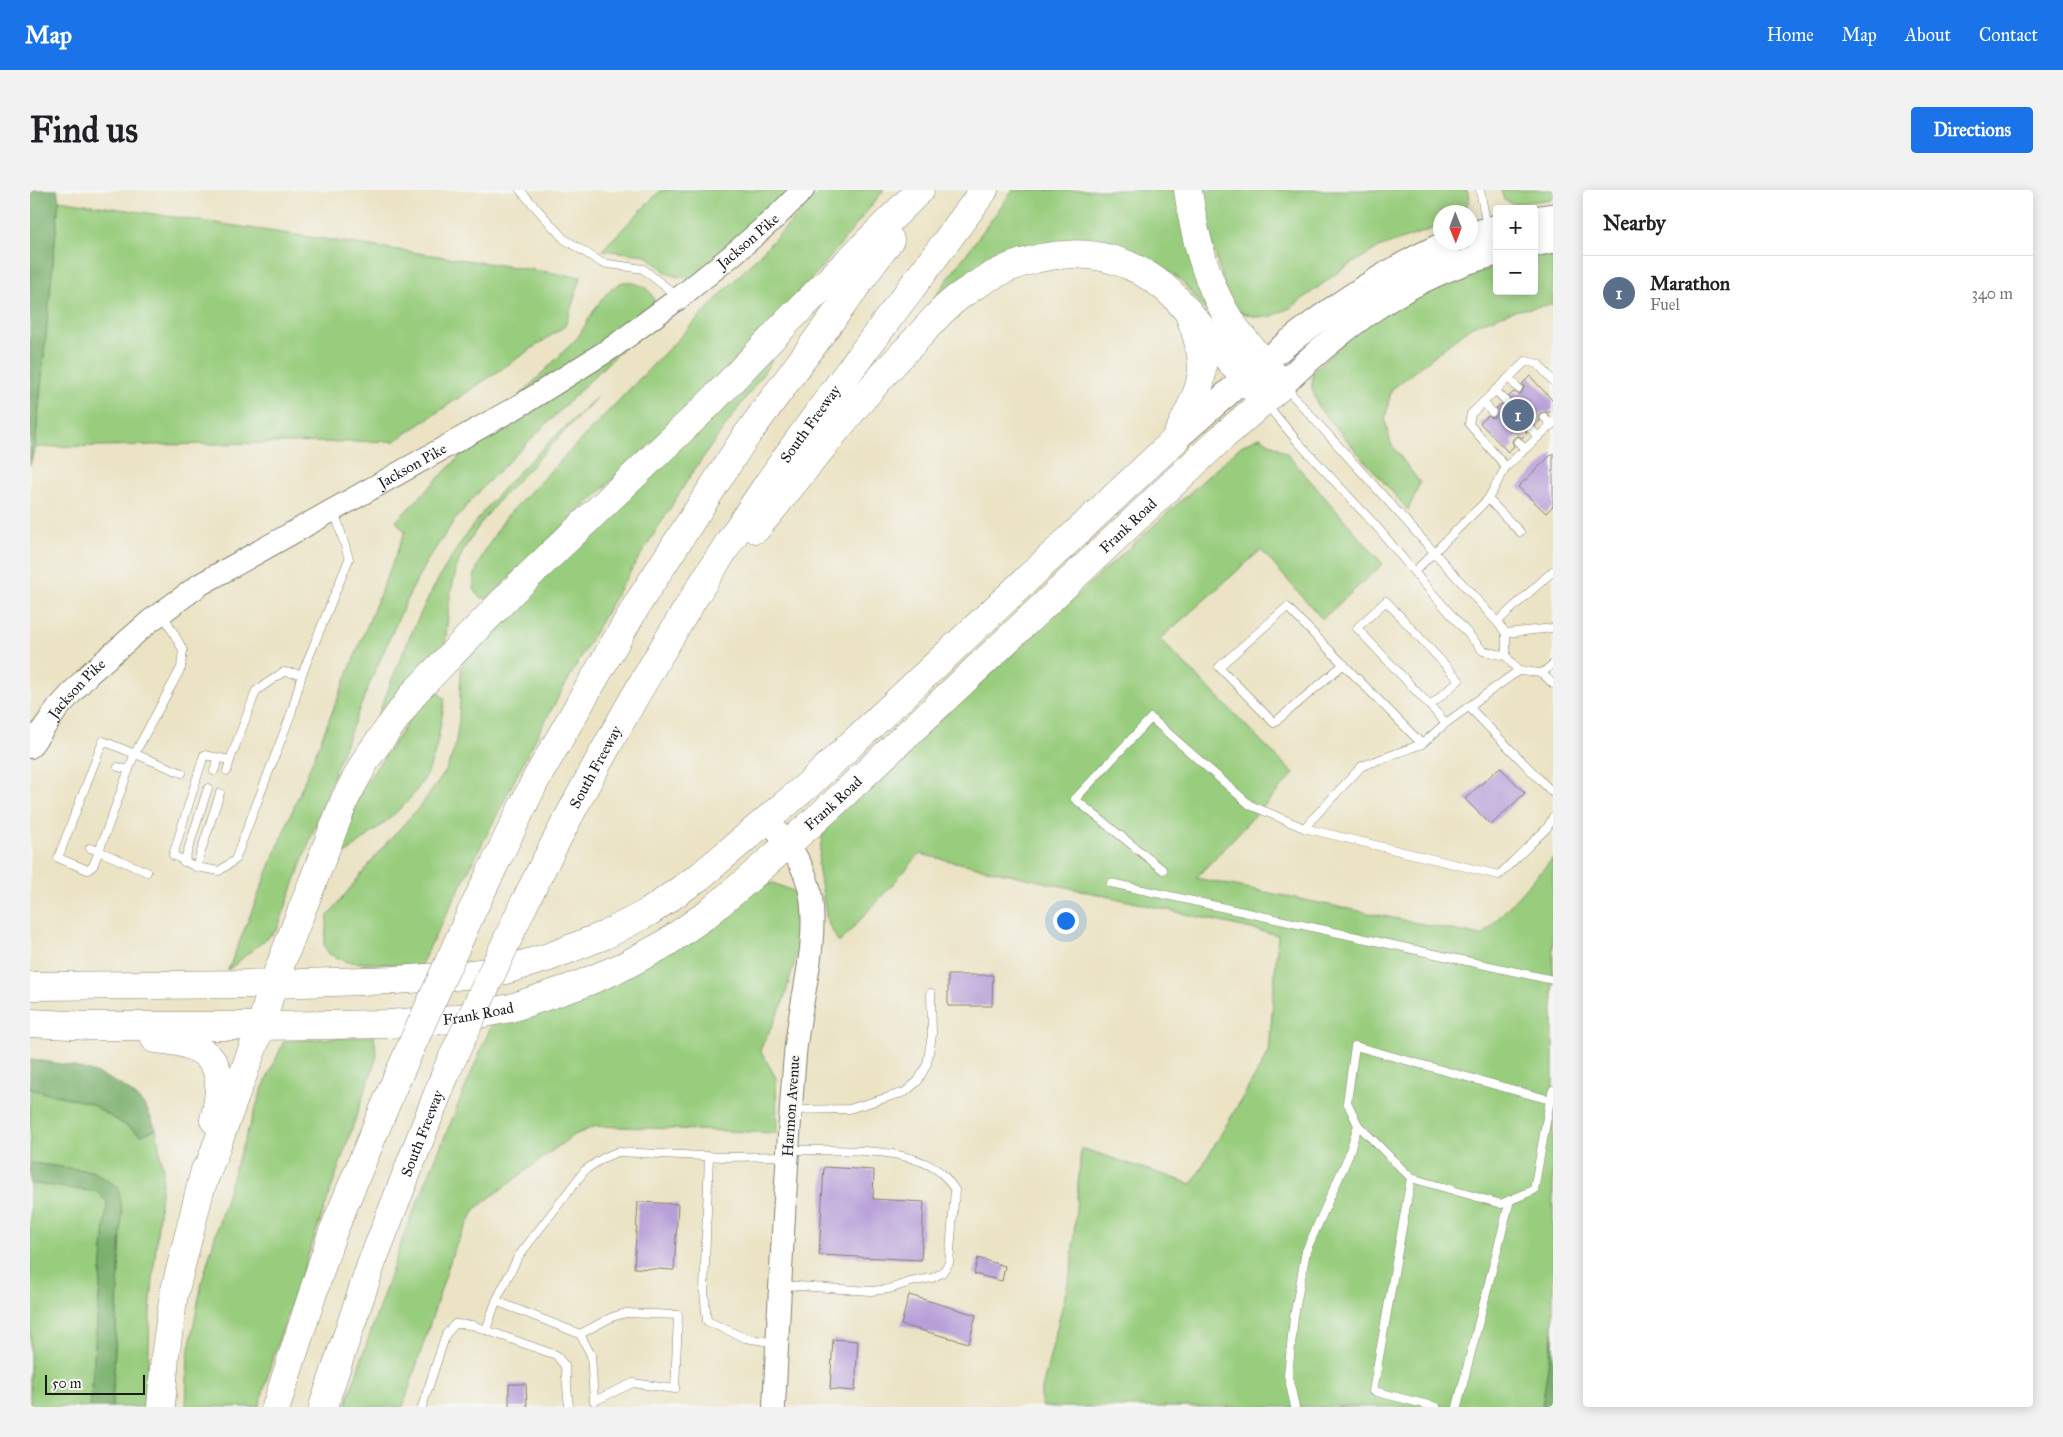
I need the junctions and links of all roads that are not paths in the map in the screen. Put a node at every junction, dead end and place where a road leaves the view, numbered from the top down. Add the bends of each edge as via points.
1 (520, 190) edge
2 (803, 190) edge
3 (920, 190) edge
4 (926, 190) edge
5 (984, 190) edge
6 (1188, 190) edge
7 (1480, 190) edge
8 (1553, 216) edge
9 (1538, 218) edge
10 (1489, 240) edge
11 (1553, 240) edge
12 (1538, 243) edge
13 (1433, 250) edge
14 (679, 298) junction
15 (1188, 312) junction
16 (1255, 370) junction
17 (1509, 378) junction
18 (1553, 381) edge
19 (1518, 388) dead end
20 (1495, 390) junction
21 (1273, 393) junction
22 (1505, 400) dead end
23 (1483, 402) junction
24 (1492, 412) dead end
25 (1544, 417) dead end
26 (1552, 424) edge
27 (1532, 429) dead end
28 (1538, 437) junction
29 (1175, 440) junction
30 (1518, 442) dead end
31 (1525, 449) junction
32 (1506, 467) junction
33 (1488, 499) junction
34 (334, 508) junction
35 (1520, 532) dead end
36 (1434, 552) junction
37 (1553, 571) edge
38 (1414, 572) junction
39 (162, 613) junction
40 (1497, 622) junction
41 (1553, 628) edge
42 (674, 629) junction
43 (1506, 633) junction
44 (1506, 656) junction
45 (1344, 664) junction
46 (1553, 664) edge
47 (1518, 671) junction
48 (1542, 673) junction
49 (302, 674) junction
50 (1553, 684) edge
51 (1430, 706) junction
52 (1469, 707) junction
53 (1446, 723) junction
54 (1422, 744) junction
55 (30, 747) edge
56 (135, 753) junction
57 (218, 758) junction
58 (95, 760) junction
59 (230, 760) junction
60 (104, 762) dead end
61 (118, 767) dead end
62 (129, 770) junction
63 (214, 771) dead end
64 (227, 771) dead end
65 (182, 773) dead end
66 (89, 776) junction
67 (98, 779) dead end
68 (114, 785) dead end
69 (122, 787) junction
70 (208, 788) dead end
71 (83, 791) junction
72 (220, 793) dead end
73 (1553, 793) edge
74 (93, 794) dead end
75 (1553, 817) edge
76 (767, 820) junction
77 (71, 823) junction
78 (80, 826) dead end
79 (1304, 828) junction
80 (65, 838) junction
81 (74, 842) dead end
82 (789, 843) junction
83 (90, 848) dead end
84 (99, 852) junction
85 (184, 862) junction
86 (196, 867) junction
87 (1163, 870) dead end
88 (147, 872) dead end
89 (1111, 883) dead end
90 (1553, 980) edge
91 (273, 984) junction
92 (30, 986) edge
93 (931, 993) dead end
94 (30, 1025) edge
95 (261, 1026) junction
96 (1553, 1090) edge
97 (1552, 1100) edge
98 (790, 1110) junction
99 (1358, 1125) junction
100 (788, 1153) junction
101 (709, 1156) junction
102 (1412, 1178) junction
103 (201, 1188) junction
104 (1510, 1200) junction
105 (781, 1285) junction
106 (496, 1301) junction
107 (486, 1330) junction
108 (580, 1334) junction
109 (778, 1343) junction
110 (1399, 1403) edge
111 (161, 1407) edge
112 (276, 1407) edge
113 (324, 1407) edge
114 (422, 1407) edge
115 (569, 1407) edge
116 (774, 1407) edge
117 (1295, 1407) edge
118 (1436, 1407) edge
119 (1457, 1407) edge

1 - 14 lane via 564,239 602,262 643,269
2 - 14 main road, Jackson Pike via 777,216
3 - 91 highway via 710,403 516,588 415,692 367,758 345,799
4 - 112 highway, bridge via 744,439 638,603 535,781 392,1087 332,1234
5 - 42 highway, South Freeway via 768,484
6 - 16 highway via 1208,275
7 - 10 lane
8 - 9 main road
10 - 21 main road, Frank Road via 1384,301 1327,343
11 - 12 main road
13 - 16 main road, Frank Road via 1377,279 1332,308
14 - 34 main road, Jackson Pike via 613,347 524,403
15 - 16 highway
15 - 29 highway via 1199,343 1203,369 1201,384
15 - 42 highway via 1167,288 1144,272 1093,255 1032,258 987,278 960,296 888,368
16 - 21 highway
16 - 29 main road, Frank Road
17 - 18 lane via 1526,361 1538,364
17 - 19 lane
17 - 20 lane
20 - 22 lane
20 - 23 lane
21 - 36 lane
21 - 38 lane via 1298,442
21 - 82 highway, Frank Road
23 - 24 lane
23 - 32 lane via 1471,414 1469,424
25 - 26 lane
26 - 28 lane
27 - 28 lane
28 - 31 lane
29 - 76 highway, Frank Road
30 - 31 lane
31 - 32 lane
32 - 33 lane
33 - 35 lane
33 - 36 lane
34 - 39 main road, Jackson Pike via 201,584
34 - 49 lane via 349,559
36 - 38 lane
36 - 40 lane
37 - 40 lane
38 - 44 lane via 1483,651
39 - 55 main road, Jackson Pike via 89,674 58,708
39 - 56 lane via 183,650 181,668
40 - 43 lane
41 - 43 lane
42 - 113 highway, South Freeway, bridge via 569,816 522,908 447,1070 372,1262
43 - 44 lane
44 - 47 lane
45 - 45 lane via 1287,607 1219,667 1274,723
45 - 54 lane
46 - 48 lane
47 - 48 lane
47 - 52 lane
48 - 50 lane
49 - 59 lane via 283,672 256,691
49 - 86 lane via 291,714 235,860 219,870
51 - 51 lane via 1357,628 1386,601 1459,680
51 - 53 lane
52 - 53 lane
52 - 73 lane
53 - 54 lane
54 - 79 lane via 1362,766
56 - 58 lane via 103,741
56 - 62 lane
56 - 65 lane
57 - 59 lane
57 - 63 lane
57 - 85 lane via 204,755 174,856
58 - 60 lane
58 - 66 lane
59 - 64 lane
61 - 62 lane
62 - 69 lane
66 - 67 lane
66 - 71 lane
68 - 69 lane
69 - 84 lane via 112,801 101,832
70 - 85 lane
71 - 74 lane
71 - 77 lane via 81,808
72 - 86 lane
75 - 79 lane via 1547,828 1499,875
76 - 82 main road, Harmon Avenue
76 - 91 highway, Frank Road via 699,877 649,912 605,935 550,957 506,970 455,976
77 - 78 lane
77 - 80 lane
79 - 87 lane via 1250,805 1150,718 1075,799
80 - 81 lane
80 - 84 lane via 58,858 88,870
82 - 95 highway, Frank Road via 706,915 677,935 622,967 579,985 510,1008 453,1019 389,1024
82 - 98 main road, Harmon Avenue via 806,878 813,927 795,1050
83 - 84 lane
84 - 88 lane
85 - 86 lane
89 - 90 lane
91 - 92 highway, Frank Road
91 - 95 highway
93 - 98 lane via 932,1035 927,1064 918,1081 905,1092 849,1109
94 - 95 highway, Frank Road
94 - 103 highway via 64,1035 173,1040 198,1047 213,1062 219,1080 219,1096
95 - 103 highway
96 - 97 lane
97 - 99 lane via 1356,1046 1346,1102
97 - 104 lane via 1534,1190
98 - 100 main road, Harmon Avenue
99 - 102 lane
99 - 117 lane via 1348,1157 1306,1251 1288,1376
100 - 101 lane
100 - 105 main road, Harmon Avenue
100 - 105 lane via 885,1152 923,1162 940,1172 956,1190 950,1262 942,1273 871,1291
101 - 106 lane via 617,1152 585,1170 524,1249
101 - 109 lane via 704,1292 707,1321 745,1338
102 - 104 lane via 1501,1204
102 - 110 lane via 1373,1391
103 - 111 highway via 174,1294
104 - 119 lane
105 - 109 main road, Harmon Avenue
106 - 107 lane
106 - 108 lane
107 - 114 lane via 455,1324 446,1334
107 - 115 lane via 556,1355 566,1366
108 - 108 lane via 591,1355 594,1402 633,1383 674,1389 678,1315 626,1313
109 - 116 main road, Harmon Avenue
110 - 118 lane

